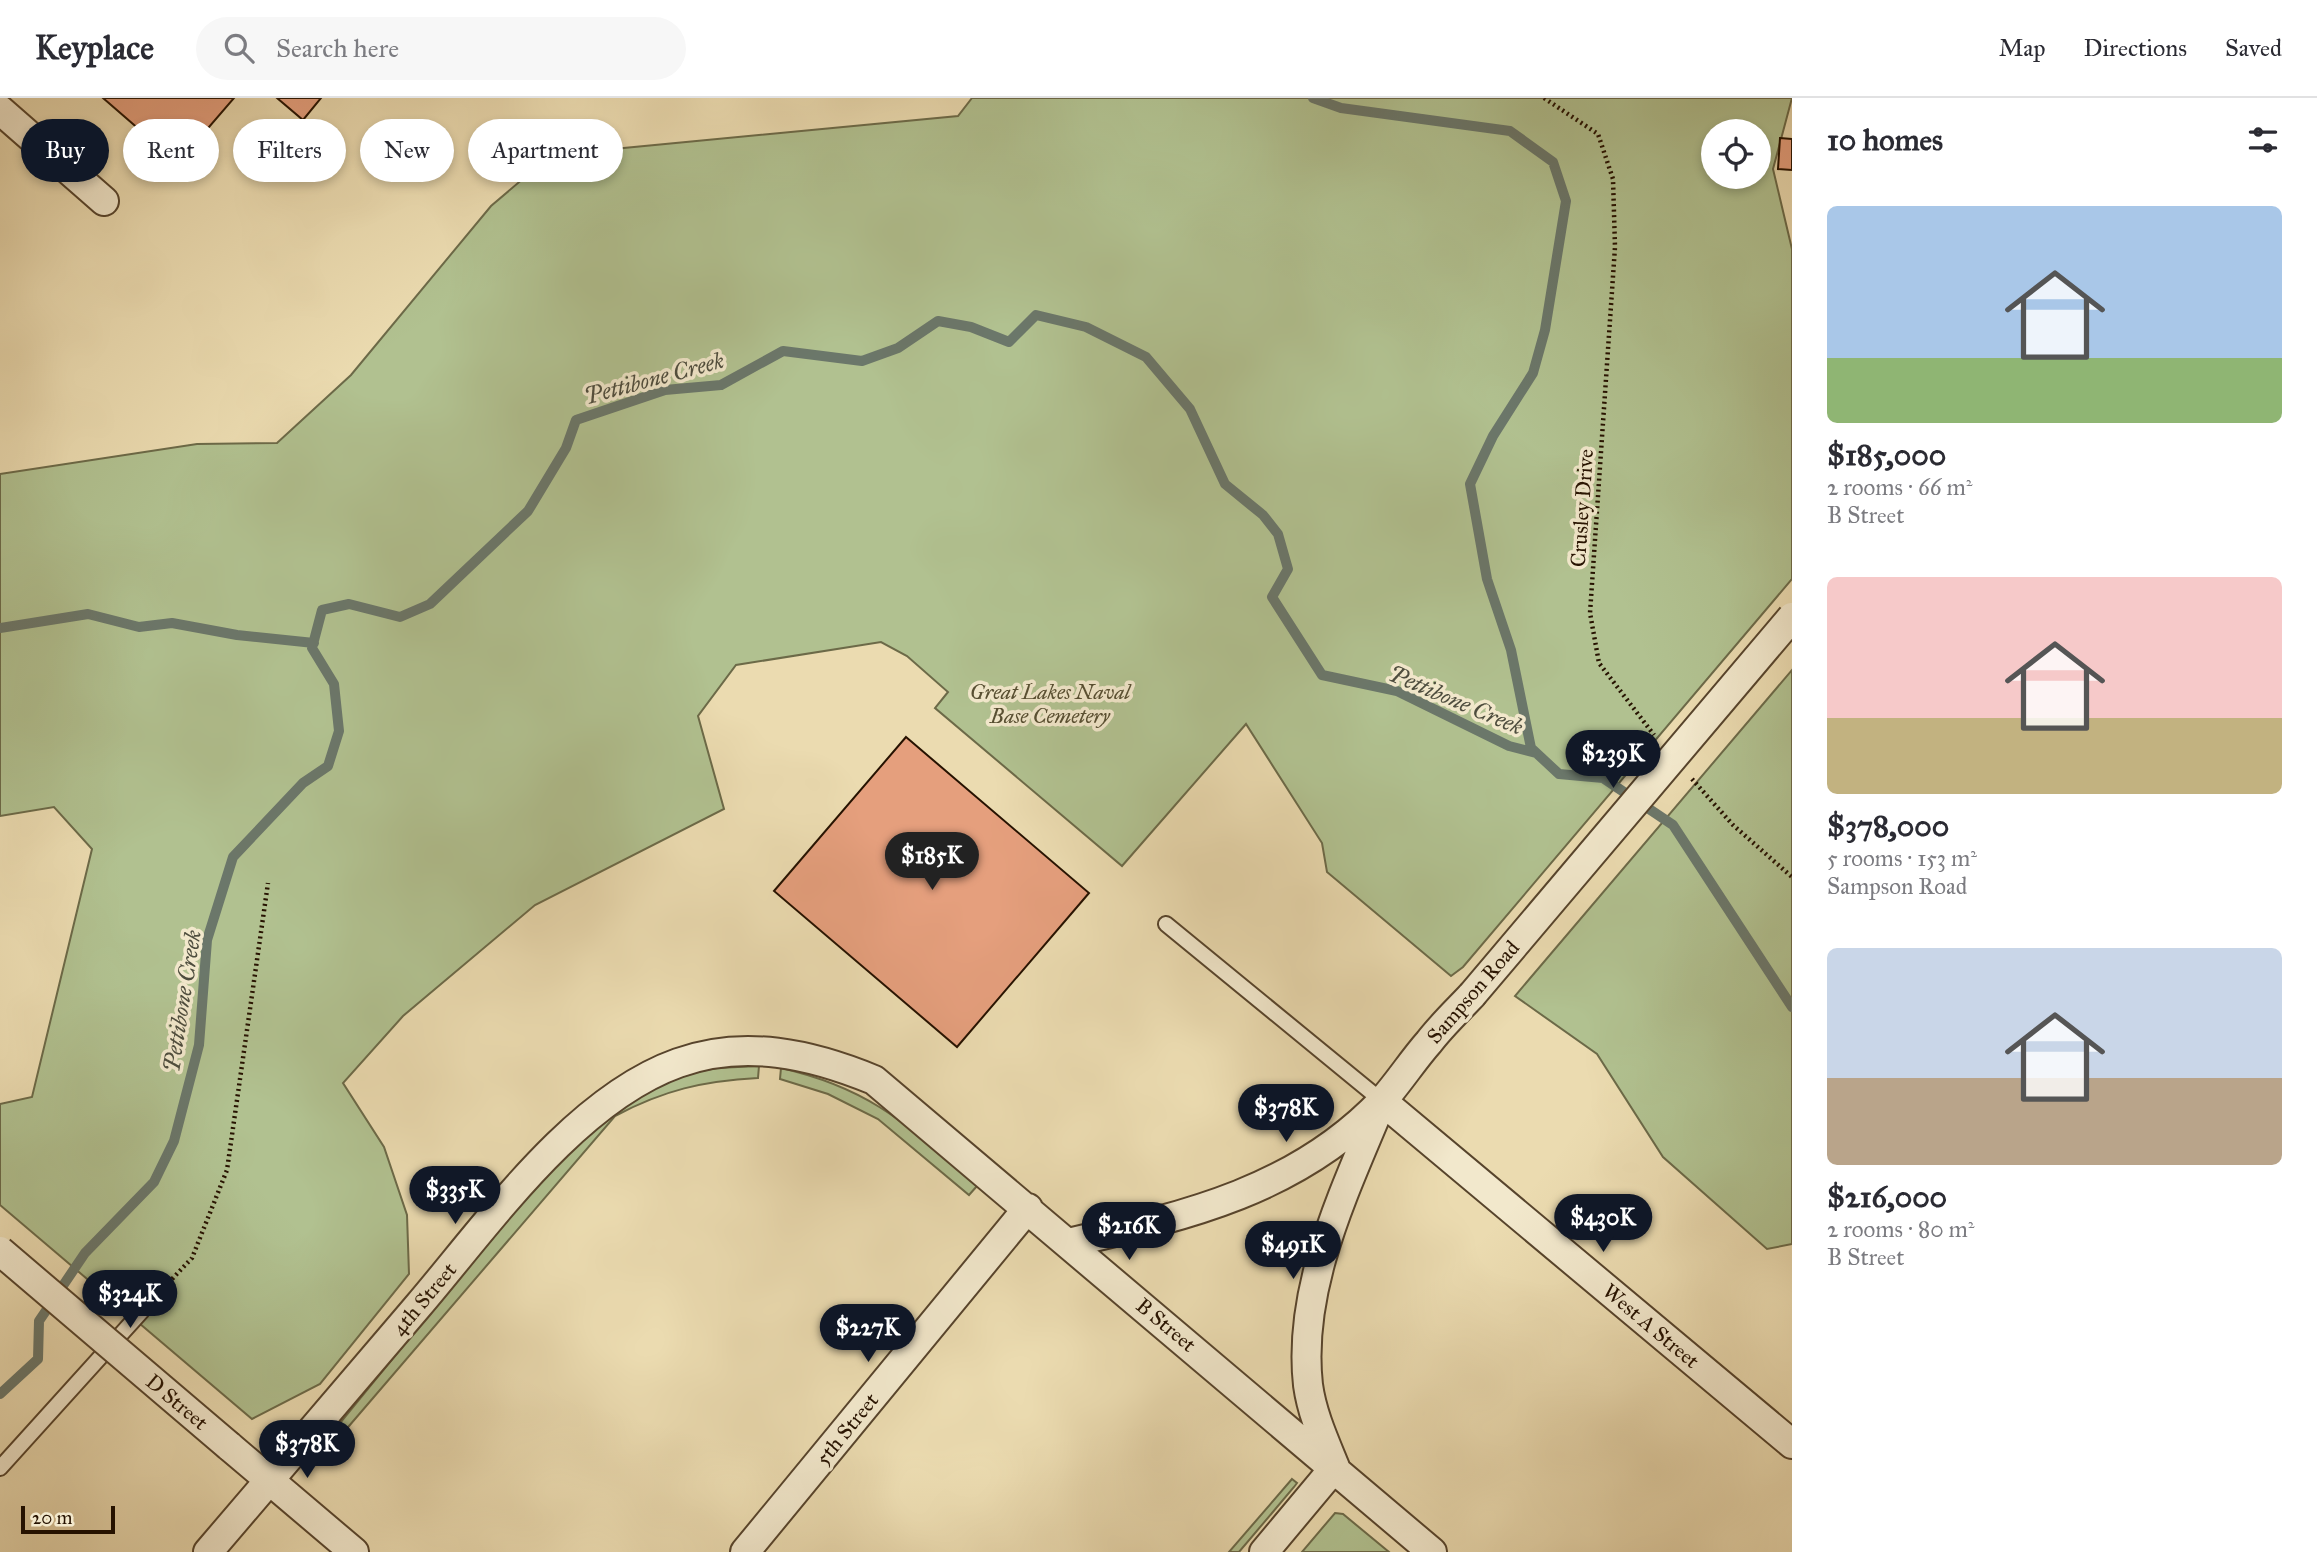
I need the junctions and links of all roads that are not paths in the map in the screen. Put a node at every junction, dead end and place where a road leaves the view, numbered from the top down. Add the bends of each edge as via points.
1 (0, 110) edge
2 (104, 201) dead end
3 (1792, 617) edge
4 (1166, 924) dead end
5 (783, 1053) joint
6 (1382, 1101) junction
7 (1028, 1208) junction
8 (1068, 1243) junction
9 (0, 1251) edge
10 (142, 1311) road end
11 (1792, 1444) edge
12 (1335, 1467) junction
13 (0, 1468) edge
14 (270, 1480) junction
15 (208, 1552) edge
16 (354, 1552) edge
17 (745, 1552) edge
18 (1264, 1552) edge
19 (1432, 1552) edge

1 - 2 street
3 - 6 street, Sampson Road, bridge
4 - 6 lane
5 - 7 street, B Street via 834,1063 874,1080
5 - 14 street, 4th Street via 725,1052 679,1062 598,1107 531,1174
6 - 8 street, Sampson Road via 1329,1146 1246,1194 1181,1216
6 - 11 street, West A Street
6 - 12 street via 1329,1231 1308,1322 1308,1384 1315,1419
7 - 8 street, B Street
7 - 17 street, 5th Street
8 - 12 street, B Street
9 - 14 street, D Street, bridge
10 - 13 lane
12 - 18 street
12 - 19 street, B Street
14 - 15 street, 4th Street
14 - 16 street, D Street

